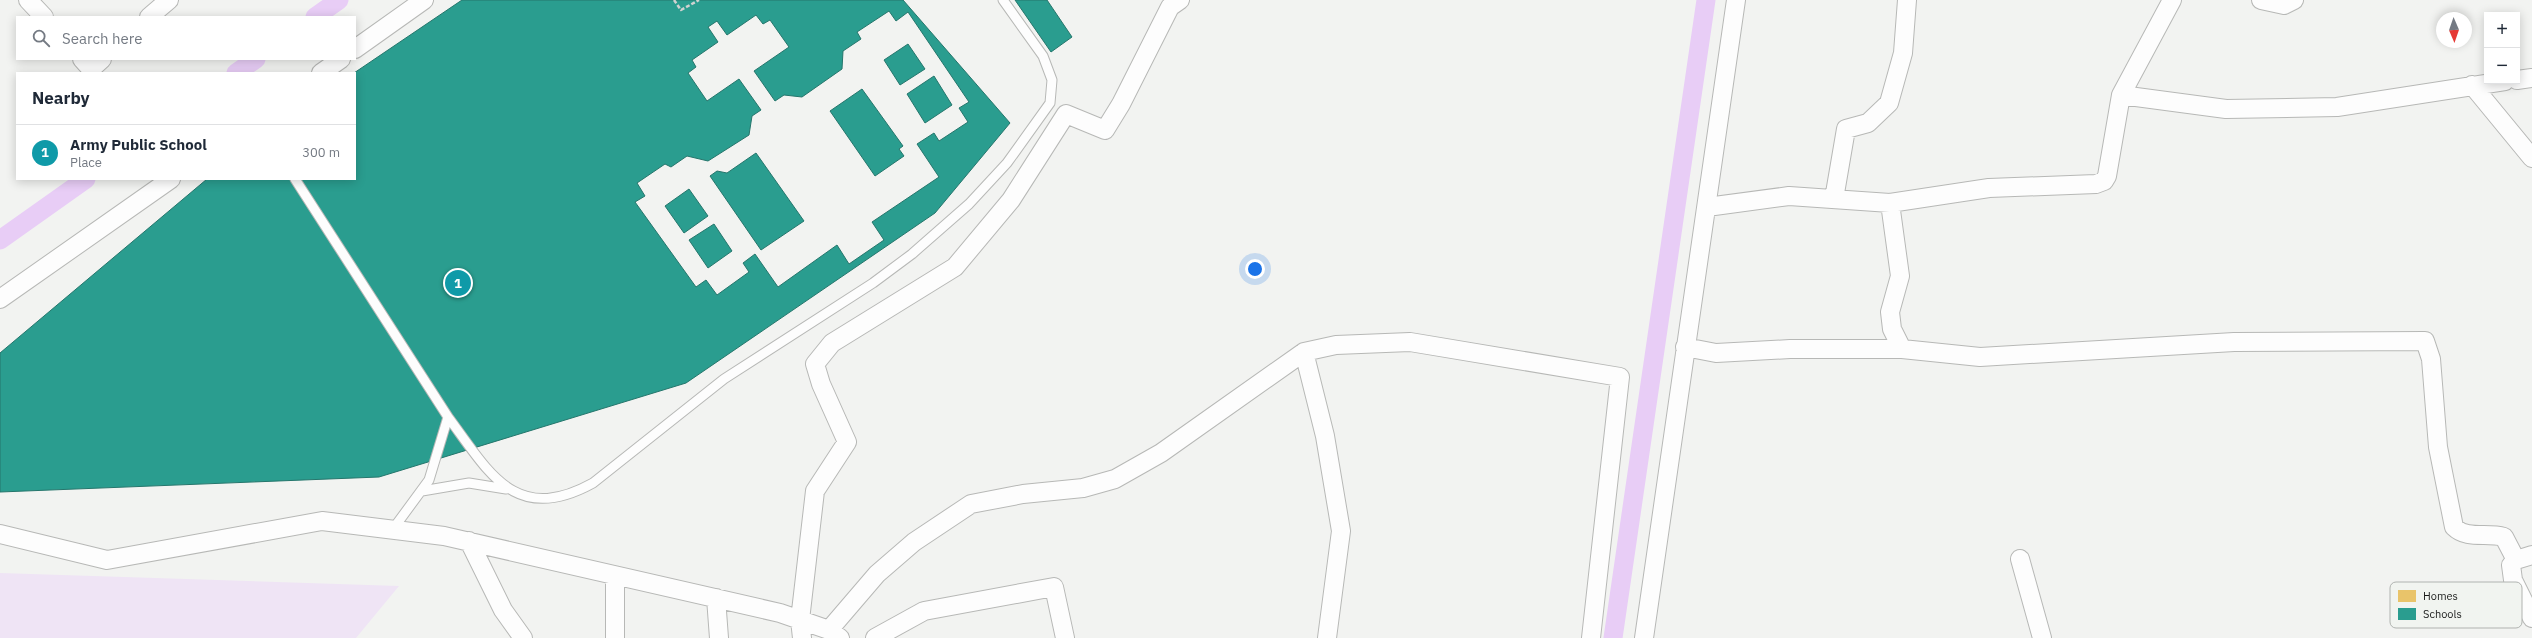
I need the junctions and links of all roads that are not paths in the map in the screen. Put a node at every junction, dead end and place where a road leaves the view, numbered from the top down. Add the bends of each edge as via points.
1 (28, 0) edge
2 (169, 0) edge
3 (424, 0) edge
4 (1003, 0) edge
5 (1180, 0) edge
6 (1736, 0) edge
7 (1906, 0) edge
8 (2172, 0) edge
9 (2262, 0) edge
10 (2294, 0) edge
11 (43, 16) edge
12 (151, 16) edge
13 (356, 48) edge
14 (83, 60) edge
15 (101, 60) edge
16 (340, 60) edge
17 (322, 72) edge
18 (2532, 78) edge
19 (2520, 80) edge
20 (2484, 84) edge
21 (2472, 85) junction
22 (2121, 95) junction
23 (2532, 158) edge
24 (170, 180) edge
25 (296, 180) edge
26 (1834, 199) junction
27 (1890, 203) junction
28 (1707, 207) junction
29 (0, 299) edge
30 (1685, 347) junction
31 (1902, 349) junction
32 (1304, 352) junction
33 (448, 417) junction
34 (510, 490) junction
35 (422, 491) junction
36 (394, 529) junction
37 (0, 534) edge
38 (469, 541) junction
39 (2524, 558) edge
40 (2020, 559) dead end
41 (615, 575) junction
42 (2514, 582) edge
43 (716, 598) junction
44 (2522, 598) edge
45 (2532, 618) edge
46 (801, 629) edge
47 (835, 634) edge
48 (523, 638) edge
49 (615, 638) edge
50 (719, 638) edge
51 (875, 638) edge
52 (1065, 638) edge
53 (1327, 638) edge
54 (1591, 638) edge
55 (1644, 638) edge
56 (2042, 638) edge

1 - 11 street
2 - 12 street
3 - 13 street
4 - 34 lane via 1043,56 1052,80 1050,103 1007,163 969,204 905,259 874,282 724,379 593,483 572,494 551,499
5 - 46 street via 1170,7 1105,130 1066,114 1011,200 955,267 832,343 815,364 821,384 847,442 815,491
6 - 28 street
7 - 26 street via 1903,54 1889,103 1868,123 1846,129
8 - 22 street
9 - 10 street via 2284,5
14 - 15 street via 91,69
16 - 17 street
18 - 19 street
20 - 21 street
21 - 22 street via 2337,107 2307,108 2226,109
21 - 23 street
22 - 27 street via 2104,181 2096,184 1989,188
24 - 29 street
25 - 33 lane
26 - 27 street
26 - 28 street via 1790,196
27 - 31 street via 1900,276 1890,312 1892,329
28 - 30 street
30 - 31 street via 1716,353 1790,349
30 - 55 street
31 - 39 street via 1980,357 2234,342 2425,341 2431,359 2438,447 2454,527 2459,533 2469,535 2492,533 2504,537
32 - 47 street via 1161,453 1115,479 1083,488 1023,494 971,504 914,542 877,574
32 - 53 street via 1325,436 1341,531
32 - 54 street via 1336,345 1410,342 1620,376
33 - 34 lane via 493,478
33 - 35 lane via 429,480
34 - 35 lane via 469,483
35 - 36 lane
36 - 37 street via 322,521 107,560
36 - 38 street
38 - 41 street
38 - 48 street via 503,610
39 - 42 street via 2511,564
40 - 56 street
41 - 43 street
41 - 49 street
43 - 46 street
43 - 50 street
44 - 45 street
46 - 47 street
51 - 52 street via 924,610 1054,587

